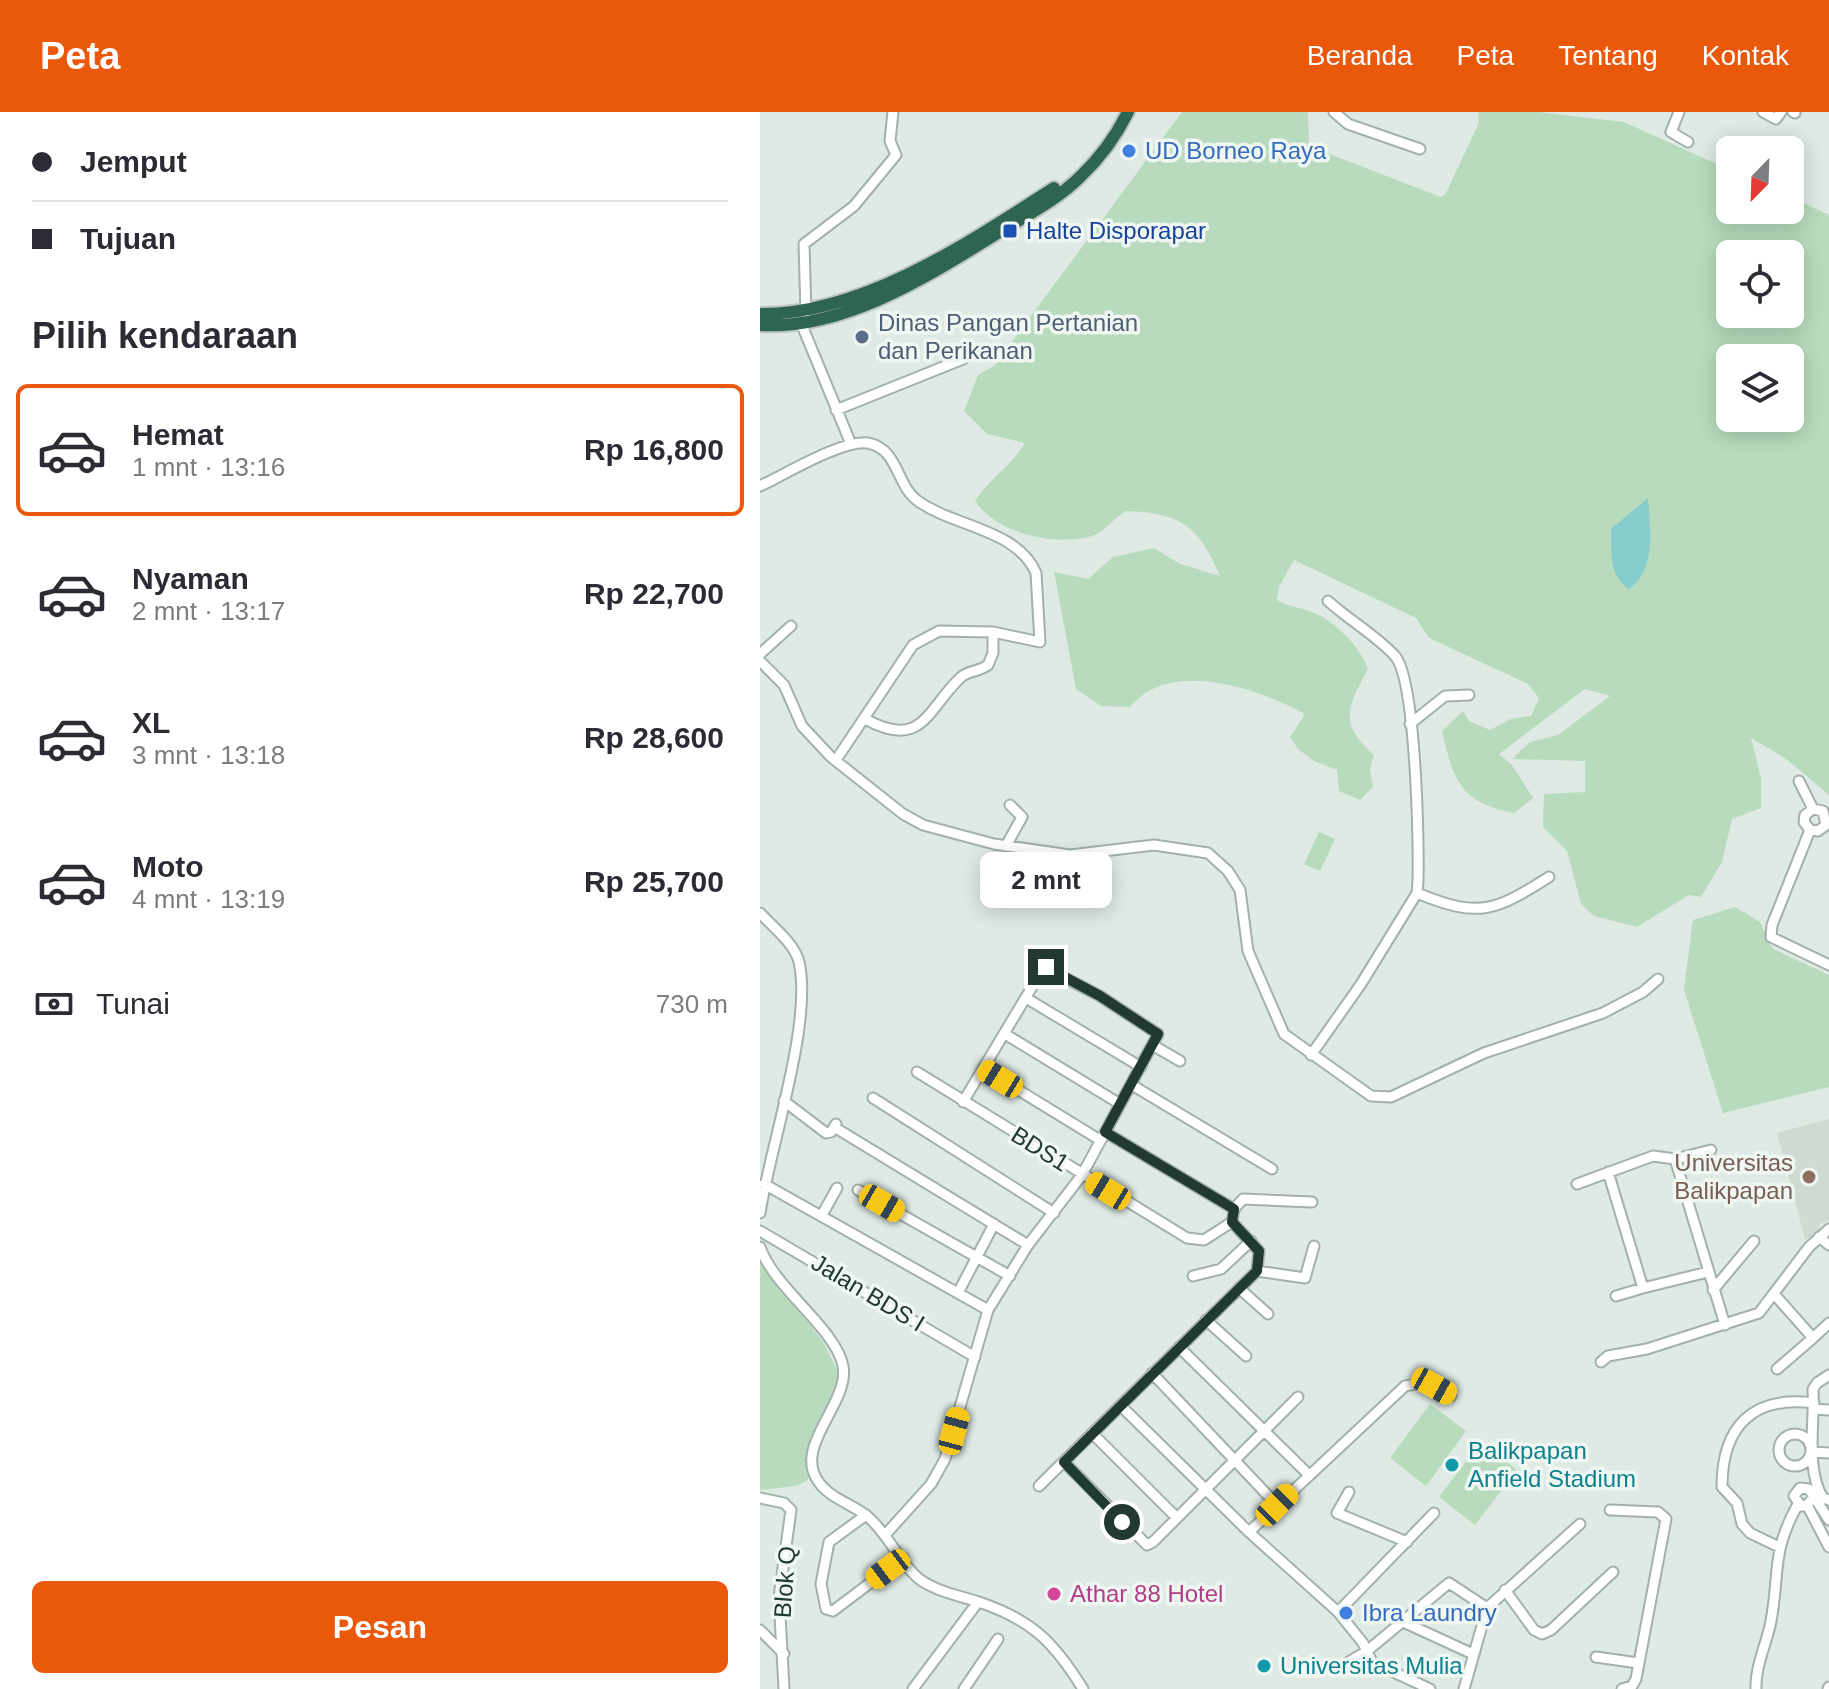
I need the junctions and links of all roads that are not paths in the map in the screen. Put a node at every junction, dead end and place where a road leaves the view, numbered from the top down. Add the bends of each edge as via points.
1 (893, 112) edge
2 (1119, 112) edge
3 (1128, 112) edge
4 (1334, 112) edge
5 (1679, 112) edge
6 (1763, 112) edge
7 (1781, 112) edge
8 (1688, 142) dead end
9 (1420, 149) dead end
10 (760, 314) edge
11 (803, 318) junction
12 (760, 325) edge
13 (963, 359) dead end
14 (836, 410) junction
15 (851, 444) junction
16 (760, 486) edge
17 (1328, 601) dead end
18 (791, 626) dead end
19 (993, 632) junction
20 (760, 654) edge
21 (760, 661) edge
22 (1469, 695) dead end
23 (865, 719) junction
24 (1410, 724) junction
25 (836, 760) junction
26 (1799, 781) dead end
27 (1010, 805) dead end
28 (1813, 809) junction
29 (1810, 830) junction
30 (1006, 846) junction
31 (1549, 877) dead end
32 (1417, 893) junction
33 (760, 913) edge
34 (1829, 965) edge
35 (1658, 979) dead end
36 (1026, 998) junction
37 (1005, 1034) junction
38 (1154, 1046) junction
39 (1311, 1055) junction
40 (1180, 1061) dead end
41 (1141, 1067) junction
42 (984, 1069) junction
43 (917, 1072) dead end
44 (1132, 1085) junction
45 (873, 1098) dead end
46 (784, 1101) junction
47 (963, 1102) junction
48 (1120, 1104) junction
49 (1102, 1136) junction
50 (1711, 1150) dead end
51 (765, 1154) edge
52 (1675, 1159) junction
53 (1272, 1169) dead end
54 (1608, 1172) junction
55 (1082, 1175) junction
56 (764, 1184) junction
57 (1577, 1184) dead end
58 (837, 1188) dead end
59 (858, 1190) dead end
60 (1312, 1202) dead end
61 (1234, 1209) junction
62 (760, 1213) edge
63 (1054, 1213) junction
64 (822, 1215) junction
65 (1232, 1222) junction
66 (994, 1224) junction
67 (1829, 1229) edge
68 (760, 1231) edge
69 (1819, 1237) junction
70 (1251, 1241) junction
71 (1754, 1241) dead end
72 (1028, 1245) junction
73 (1829, 1245) edge
74 (1314, 1246) dead end
75 (760, 1247) edge
76 (976, 1257) junction
77 (1257, 1271) junction
78 (1708, 1272) junction
79 (1010, 1276) junction
80 (1193, 1276) dead end
81 (1239, 1288) junction
82 (1643, 1288) junction
83 (1713, 1290) junction
84 (958, 1293) junction
85 (1775, 1295) junction
86 (1616, 1296) dead end
87 (988, 1310) junction
88 (1268, 1314) dead end
89 (1206, 1320) junction
90 (1829, 1323) edge
91 (1725, 1325) junction
92 (1813, 1338) junction
93 (1179, 1347) junction
94 (1246, 1356) dead end
95 (975, 1357) junction
96 (1601, 1362) dead end
97 (1777, 1369) dead end
98 (1152, 1373) junction
99 (1829, 1375) edge
100 (1451, 1396) dead end
101 (1298, 1397) dead end
102 (1814, 1406) junction
103 (1122, 1407) junction
104 (1829, 1410) edge
105 (1262, 1430) junction
106 (1092, 1433) junction
107 (1813, 1452) junction
108 (1829, 1453) edge
109 (1233, 1460) junction
110 (1064, 1462) junction
111 (1797, 1468) dead end
112 (1308, 1474) junction
113 (1039, 1486) dead end
114 (1802, 1488) junction
115 (1206, 1489) junction
116 (1349, 1492) dead end
117 (760, 1498) edge
118 (1829, 1500) edge
119 (1806, 1502) junction
120 (1277, 1505) junction
121 (1610, 1510) dead end
122 (1434, 1513) dead end
123 (866, 1515) junction
124 (1177, 1518) junction
125 (1829, 1520) edge
126 (1580, 1524) dead end
127 (1249, 1532) junction
128 (886, 1534) junction
129 (1407, 1542) junction
130 (1779, 1547) junction
131 (1829, 1547) edge
132 (903, 1558) junction
133 (1613, 1572) dead end
134 (1505, 1590) junction
135 (978, 1602) junction
136 (1487, 1608) junction
137 (1338, 1612) junction
138 (1401, 1621) junction
139 (760, 1630) edge
140 (998, 1639) dead end
141 (1367, 1651) junction
142 (784, 1654) junction
143 (1473, 1654) junction
144 (1596, 1657) dead end
145 (1638, 1663) junction
146 (1345, 1664) dead end
147 (784, 1689) edge
148 (913, 1689) edge
149 (964, 1689) edge
150 (1083, 1689) edge
151 (1430, 1689) edge
152 (1464, 1689) edge
153 (1622, 1689) edge
154 (1756, 1689) edge

1 - 11 street via 890,141 896,155 854,206 804,244
2 - 11 highway via 1089,156 1054,189 901,277
3 - 11 highway via 1094,162 1044,205 905,287 849,310
4 - 9 street via 1348,124
5 - 8 street via 1671,132
6 - 7 street via 1776,119
10 - 11 highway
11 - 12 highway
11 - 14 street
13 - 14 street
14 - 15 street
15 - 16 street
15 - 19 street via 865,443 887,453 920,503 1025,554 1036,573 1040,642
17 - 24 street via 1397,658 1406,680
18 - 20 street
19 - 23 street via 939,631 922,638
19 - 23 street via 988,665 962,676 923,723 898,732
21 - 25 street via 784,685 802,726
22 - 24 street via 1445,696
23 - 25 street
24 - 32 street via 1419,820
25 - 30 street via 923,825
26 - 28 street
27 - 30 street via 1022,817
28 - 29 street via 1804,819
28 - 29 street via 1823,811 1827,821 1821,830
29 - 34 street via 1771,937
30 - 39 street via 1070,855 1154,845 1208,853 1240,890 1248,951 1275,1017 1284,1034
31 - 32 street via 1491,909 1444,904
32 - 39 street
33 - 46 street via 799,960 798,1021
35 - 39 street via 1613,1009 1484,1053 1391,1097 1371,1096
36 - 37 street
36 - 38 street via 1046,967 1151,1027 1158,1034
36 - 41 street
37 - 42 street
37 - 48 street
38 - 40 street
38 - 41 street
41 - 44 street
42 - 47 street
42 - 49 street
43 - 47 street, BDS1
44 - 48 street
44 - 53 street
45 - 63 street
46 - 51 street
46 - 66 street via 826,1133 838,1127
47 - 55 street, BDS1
48 - 49 street
49 - 55 street
49 - 61 street
50 - 52 street
51 - 56 street
52 - 54 street via 1653,1156
52 - 78 street
54 - 57 street
54 - 82 street
55 - 63 street
55 - 65 street, BDS1 via 1194,1241
56 - 62 street
56 - 64 street
58 - 64 street
59 - 76 street
60 - 61 street via 1243,1199
61 - 65 street
63 - 72 street
64 - 84 street
65 - 70 street
66 - 72 street
66 - 76 street
67 - 69 street
68 - 95 street, Jalan BDS I
69 - 73 street
69 - 85 street
70 - 77 street via 1259,1251
70 - 80 street via 1216,1272
71 - 83 street
72 - 79 street
74 - 77 street via 1305,1278
75 - 123 street via 843,1364 842,1382 815,1449 813,1472 825,1490
76 - 79 street
76 - 84 street
77 - 81 street
78 - 82 street
78 - 83 street
79 - 87 street
81 - 88 street
81 - 89 street
82 - 86 street
83 - 91 street
84 - 87 street
85 - 91 street via 1759,1313
85 - 92 street
87 - 95 street
89 - 93 street
89 - 94 street
90 - 92 street
91 - 96 street
92 - 97 street
93 - 98 street
93 - 105 street
95 - 128 street via 945,1459 931,1484
98 - 103 street
98 - 109 street
99 - 102 street via 1817,1383
100 - 112 street via 1434,1386 1405,1386
101 - 105 street
102 - 104 street
102 - 107 street
102 - 130 street via 1790,1400 1754,1413 1727,1441 1722,1458 1722,1487 1737,1503 1742,1524
103 - 106 street
103 - 115 street
105 - 109 street
105 - 112 street
106 - 110 street
106 - 124 street
107 - 108 street
107 - 118 street via 1818,1486
109 - 115 street
109 - 120 street
110 - 113 street
110 - 124 street via 1142,1542 1153,1542
111 - 114 street
112 - 120 street
114 - 119 street via 1809,1489
114 - 119 street via 1794,1496
115 - 124 street
115 - 127 street
116 - 129 street via 1333,1510
117 - 142 street, Blok Q via 784,1503 791,1510 779,1597
119 - 125 street
119 - 130 street
119 - 131 street
120 - 127 street
121 - 145 street via 1665,1516
122 - 129 street
123 - 128 street
123 - 132 street via 829,1542 821,1584 826,1609 833,1611
126 - 134 street
127 - 137 street
128 - 132 street
129 - 137 street
130 - 154 street via 1771,1622
132 - 135 street via 933,1587
133 - 134 street via 1542,1634
134 - 136 street
135 - 148 street
135 - 150 street via 1018,1616 1040,1634
136 - 138 street via 1449,1583
136 - 143 street
137 - 141 street
138 - 141 street
138 - 143 street
139 - 142 street
140 - 149 street
141 - 146 street
141 - 151 street via 1375,1664
142 - 147 street, Blok Q
143 - 152 street
144 - 145 street
145 - 153 street via 1634,1684

